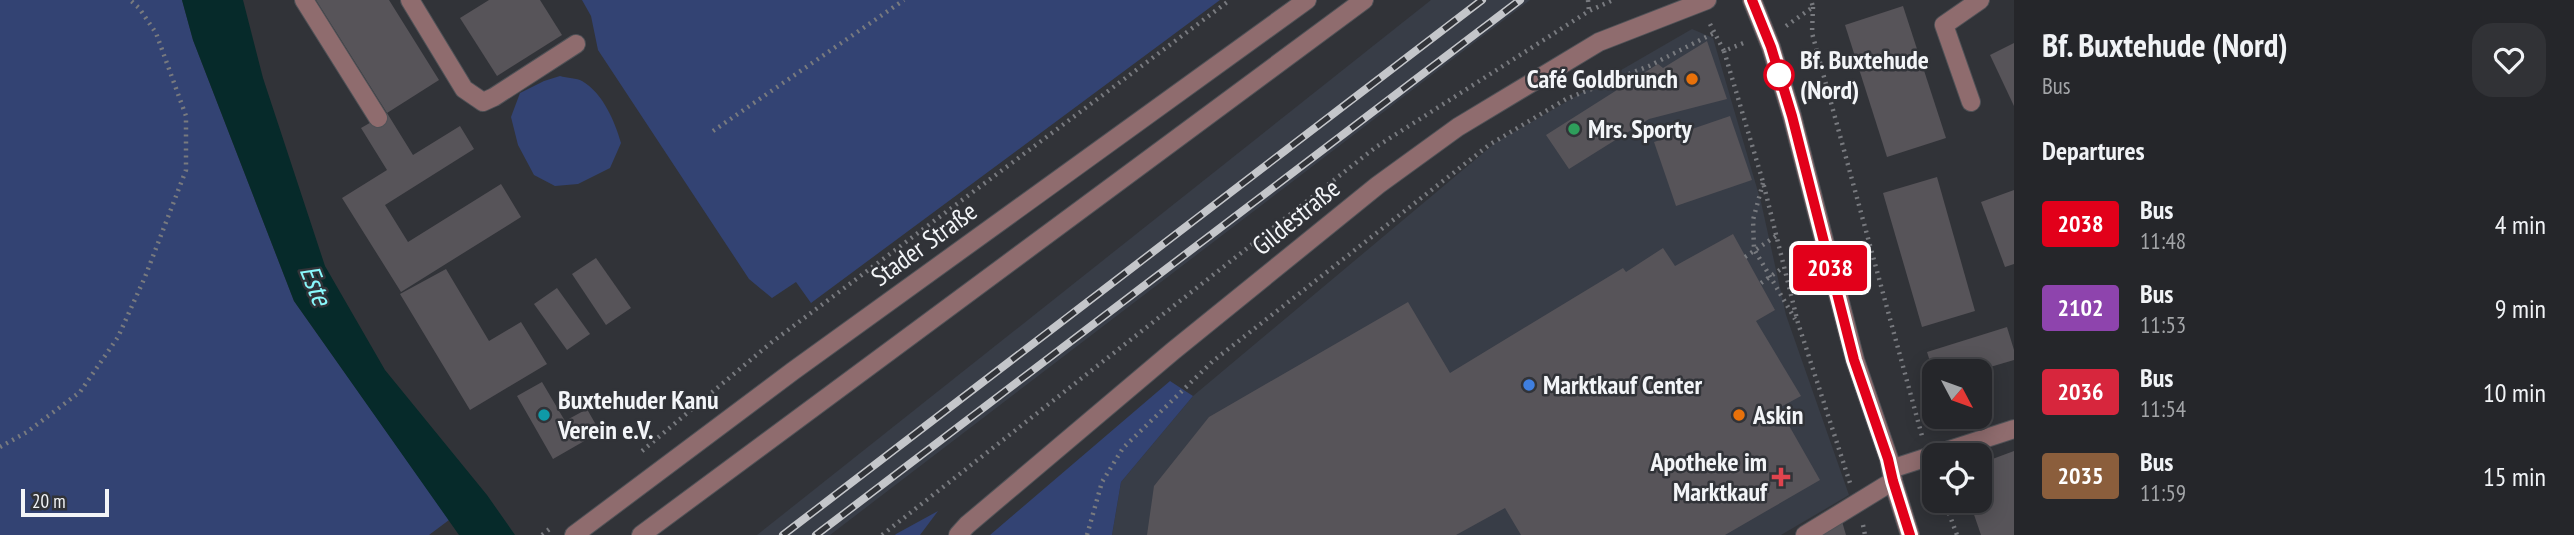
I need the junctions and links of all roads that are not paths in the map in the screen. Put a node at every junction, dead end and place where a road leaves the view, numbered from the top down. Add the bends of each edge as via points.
1 (303, 0) edge
2 (410, 0) edge
3 (1307, 0) edge
4 (1364, 0) edge
5 (1707, 0) edge
6 (1752, 0) edge
7 (1980, 0) edge
8 (576, 44) dead end
9 (1971, 102) dead end
10 (378, 118) dead end
11 (2014, 429) edge
12 (1971, 443) edge
13 (1922, 461) edge
14 (1892, 475) junction
15 (574, 535) edge
16 (641, 535) edge
17 (958, 535) edge
18 (1805, 535) edge
19 (1910, 535) edge

1 - 10 street
2 - 8 street via 464,89 483,102
3 - 15 street, Stader Straße
4 - 16 street
5 - 17 street, Gildestraße via 1599,42 1458,127 1378,185 1172,351
6 - 14 street via 1792,116 1854,360
7 - 9 street via 1944,25
11 - 12 street
13 - 14 street
14 - 18 street via 1858,503
14 - 19 street

